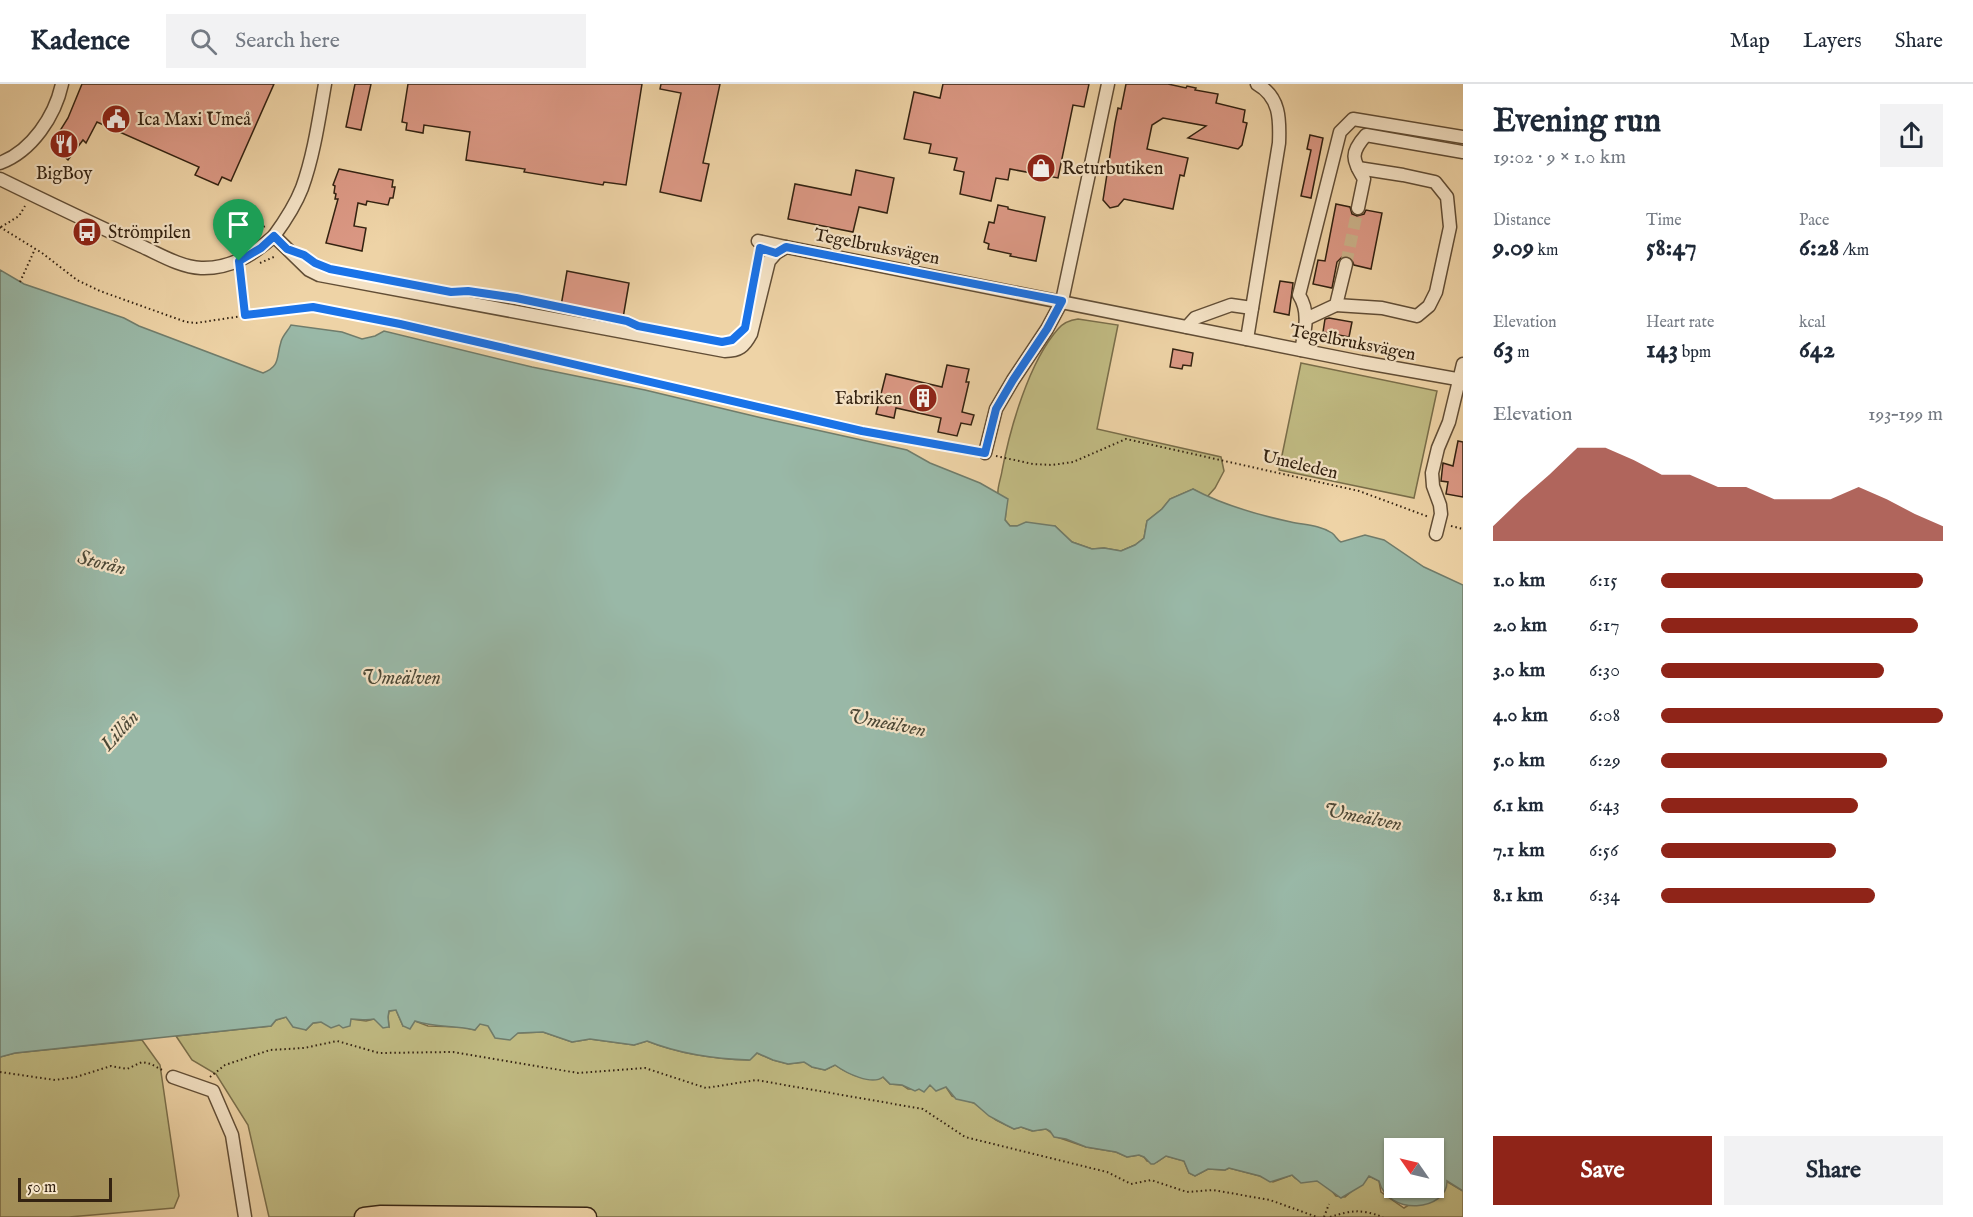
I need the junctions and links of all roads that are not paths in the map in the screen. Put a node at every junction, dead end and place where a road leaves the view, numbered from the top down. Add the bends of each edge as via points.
1 (62, 84) edge
2 (325, 84) edge
3 (1108, 84) edge
4 (1257, 84) edge
5 (1463, 137) edge
6 (1463, 152) edge
7 (0, 163) edge
8 (1358, 168) junction
9 (0, 179) edge
10 (1358, 208) tunnel mouth
11 (274, 236) junction
12 (758, 241) dead end
13 (786, 247) junction
14 (1346, 264) tunnel mouth
15 (1062, 301) junction
16 (1336, 305) junction
17 (1252, 308) junction
18 (1306, 319) junction
19 (1187, 327) junction
20 (1247, 339) junction
21 (1301, 350) junction
22 (1463, 364) edge
23 (1461, 380) edge
24 (985, 453) road end
25 (1436, 534) dead end
26 (173, 1077) road end
27 (245, 1217) edge
28 (364, 1217) edge
29 (587, 1217) edge

1 - 7 street via 57,103 41,130 19,152
2 - 11 street via 302,188
3 - 15 street
4 - 17 street via 1277,104 1280,120
5 - 18 street via 1353,119 1340,132 1299,294 1306,305
6 - 8 street via 1366,135 1355,148 1354,163
8 - 10 street via 1364,179
8 - 16 street via 1435,182 1447,197 1450,226 1436,292 1429,306 1417,316 1382,308
9 - 11 street via 190,267 222,267 239,261
11 - 13 street, Tegelbruksvägen via 319,275 725,351 736,351 745,345 769,261
12 - 13 street
13 - 15 street, Tegelbruksvägen
14 - 16 street
15 - 19 street, Tegelbruksvägen
15 - 24 street via 996,409
16 - 18 street
17 - 19 street via 1231,305 1195,318
17 - 20 street
18 - 21 street
19 - 20 street, Tegelbruksvägen
20 - 21 street, Tegelbruksvägen
21 - 23 street, Tegelbruksvägen
22 - 23 street
23 - 25 street via 1432,473 1440,505
26 - 27 street via 213,1091 232,1135
28 - 29 highway

